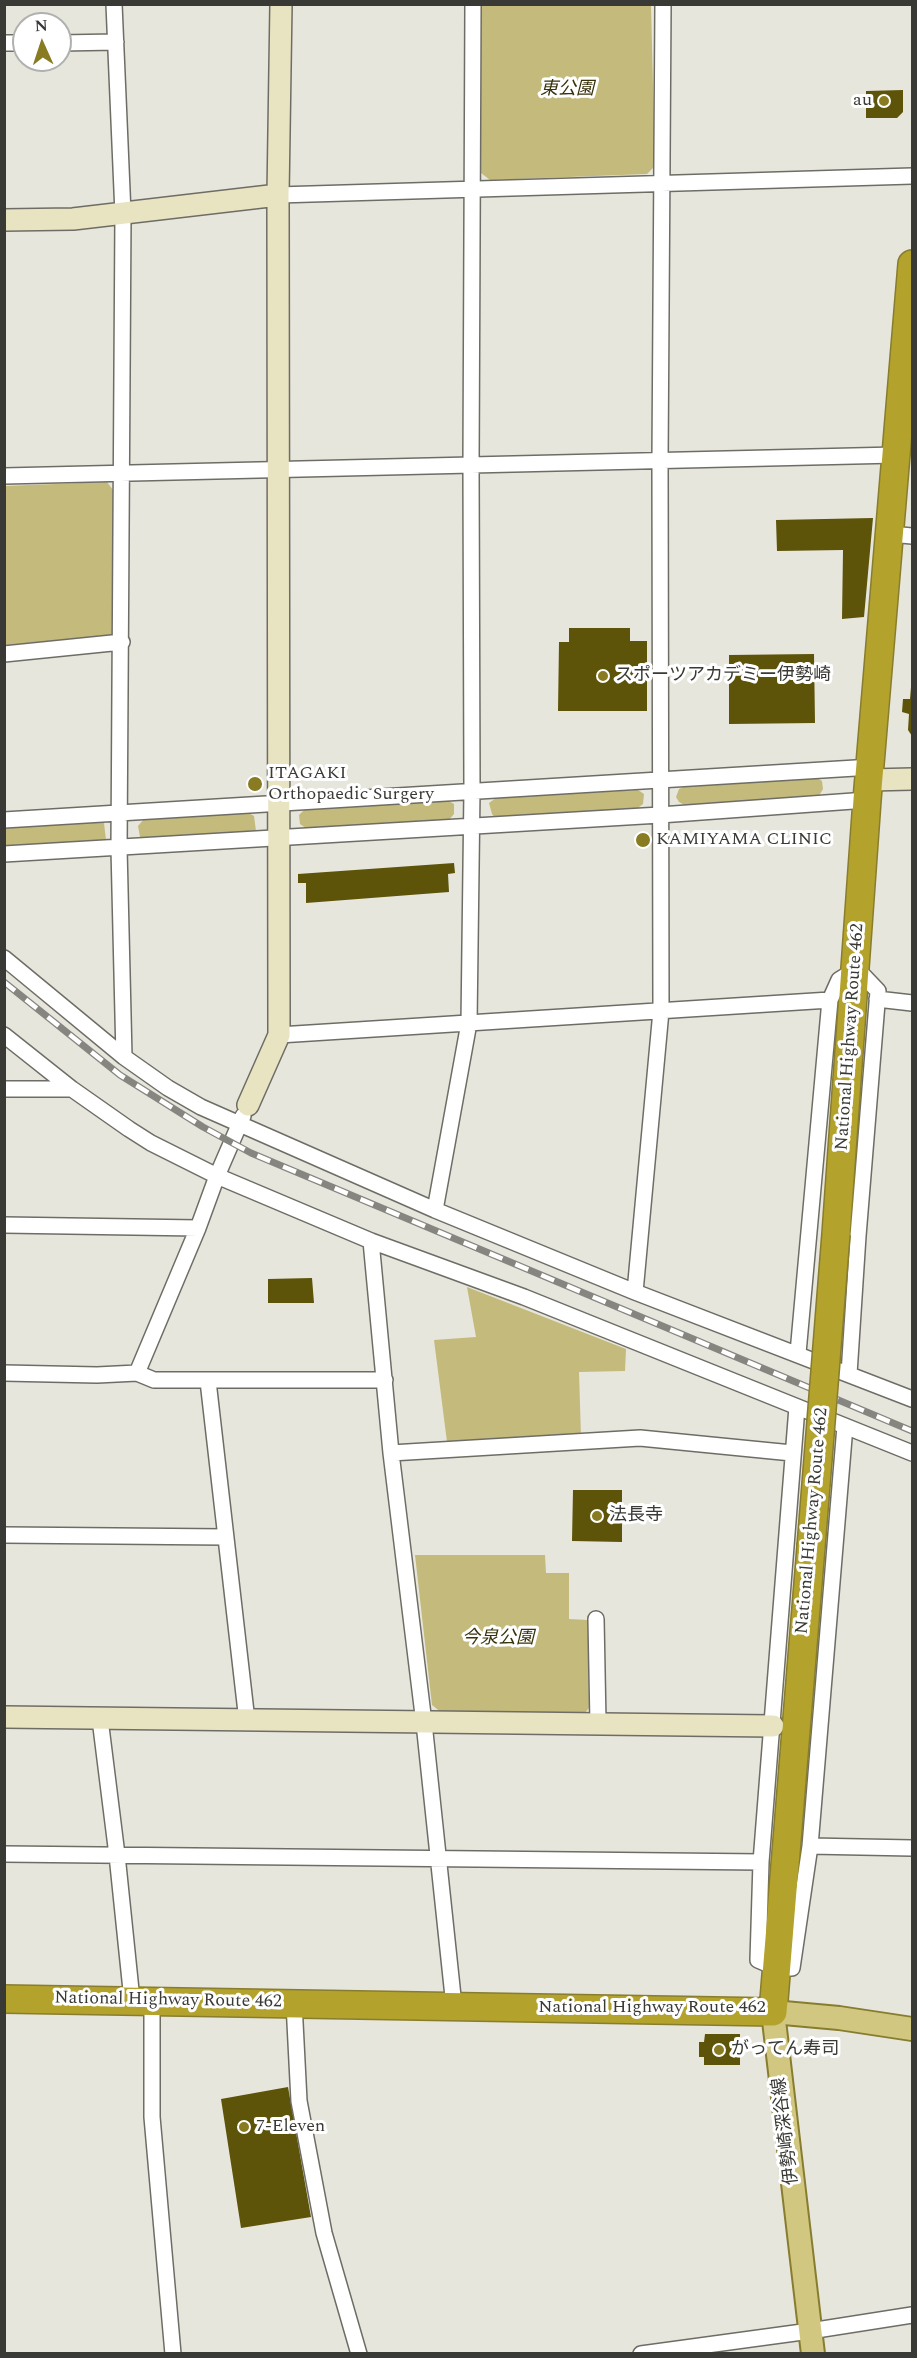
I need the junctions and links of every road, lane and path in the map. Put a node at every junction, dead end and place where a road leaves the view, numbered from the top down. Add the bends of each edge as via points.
1 (114, 4) edge
2 (281, 4) edge
3 (473, 4) edge
4 (663, 4) edge
5 (116, 42) junction
6 (72, 43) edge
7 (912, 176) edge
8 (663, 184) junction
9 (472, 189) junction
10 (278, 195) junction
11 (123, 214) junction
12 (4, 220) edge
13 (912, 264) edge
14 (896, 455) junction
15 (660, 461) junction
16 (471, 465) junction
17 (278, 470) junction
18 (120, 473) junction
19 (4, 476) edge
20 (901, 535) edge
21 (122, 642) junction
22 (4, 654) edge
23 (912, 779) edge
24 (660, 782) junction
25 (870, 782) junction
26 (472, 790) junction
27 (278, 803) junction
28 (120, 812) junction
29 (660, 815) junction
30 (4, 820) edge
31 (471, 826) junction
32 (279, 837) junction
33 (119, 848) junction
34 (4, 854) edge
35 (4, 958) edge
36 (857, 969) junction
37 (877, 999) junction
38 (830, 1000) junction
39 (912, 1002) edge
40 (661, 1011) junction
41 (469, 1023) junction
42 (4, 1035) edge
43 (279, 1035) junction
44 (124, 1057) junction
45 (4, 1089) edge
46 (72, 1089) junction
47 (248, 1105) joint
48 (240, 1125) junction
49 (217, 1176) junction
50 (435, 1210) junction
51 (4, 1226) edge
52 (198, 1228) junction
53 (372, 1241) junction
54 (635, 1292) junction
55 (798, 1353) junction
56 (4, 1373) edge
57 (137, 1373) junction
58 (849, 1374) junction
59 (385, 1380) junction
60 (208, 1381) junction
61 (912, 1399) edge
62 (797, 1407) junction
63 (845, 1426) junction
64 (391, 1453) junction
65 (792, 1453) junction
66 (912, 1453) edge
67 (4, 1535) edge
68 (225, 1537) junction
69 (596, 1620) dead end
70 (4, 1717) edge
71 (100, 1719) junction
72 (247, 1721) junction
73 (424, 1723) junction
74 (598, 1723) junction
75 (773, 1726) junction
76 (810, 1846) junction
77 (912, 1848) edge
78 (4, 1854) edge
79 (117, 1855) junction
80 (440, 1859) junction
81 (761, 1862) junction
82 (777, 1968) junction
83 (4, 1999) edge
84 (142, 2000) junction
85 (294, 2003) junction
86 (454, 2006) junction
87 (773, 2012) junction
88 (912, 2029) edge
89 (912, 2315) edge
90 (812, 2342) edge
91 (173, 2354) edge
92 (359, 2354) edge
93 (640, 2354) edge

1 - 5 street
2 - 10 street
3 - 9 street
4 - 8 street
5 - 6 street
5 - 11 street
7 - 8 street
8 - 9 street
8 - 15 street
9 - 10 street
9 - 16 street
10 - 11 street
10 - 17 street
11 - 12 street
11 - 18 street
13 - 14 highway, National Highway Route 462
14 - 15 street
14 - 20 highway, National Highway Route 462
15 - 16 street
15 - 24 street
16 - 17 street
16 - 26 street
17 - 18 street
17 - 27 street
18 - 19 street
18 - 21 street
20 - 25 highway, National Highway Route 462
21 - 22 street
21 - 28 street
23 - 25 street
24 - 25 street
24 - 26 street
24 - 29 street
25 - 29 street
25 - 36 highway, National Highway Route 462
26 - 27 street
26 - 31 street
27 - 28 street
27 - 32 street
28 - 30 street
28 - 33 street
29 - 31 street
29 - 40 street
31 - 32 street
31 - 41 street
32 - 33 street
32 - 43 street
33 - 34 street
33 - 44 street
35 - 44 street
36 - 37 street via 878,991
36 - 38 street via 839,980
36 - 82 highway, National Highway Route 462, bridge
37 - 39 street
37 - 58 street
38 - 40 street
38 - 55 street
40 - 41 street
40 - 54 street
41 - 43 street
41 - 50 street
42 - 46 street
43 - 47 street
44 - 48 street via 193,1102
45 - 46 street
46 - 49 street via 151,1143
47 - 48 street
48 - 49 street
48 - 50 street
49 - 52 street
49 - 53 street
50 - 54 street
51 - 52 street
52 - 57 street
53 - 59 street
53 - 62 street via 524,1297
54 - 55 street
55 - 58 street
56 - 57 street
57 - 60 street via 154,1380
58 - 61 street
59 - 60 street
59 - 64 street
60 - 68 street
62 - 63 street
62 - 65 street
63 - 66 street
63 - 76 street
64 - 65 street via 640,1438
64 - 73 street
65 - 75 street
67 - 68 street
68 - 72 street
69 - 74 street
70 - 71 street
71 - 72 street
71 - 79 street
72 - 73 street
73 - 74 street
73 - 80 street
74 - 75 street
75 - 81 street
76 - 77 street
76 - 82 street via 792,1968
78 - 79 street
79 - 80 street
79 - 84 street
80 - 81 street
80 - 86 street
81 - 82 street via 758,1960
82 - 87 highway, National Highway Route 462
83 - 84 highway, National Highway Route 462
84 - 85 highway, National Highway Route 462
84 - 91 street
85 - 86 highway, National Highway Route 462
85 - 92 street via 301,2112 324,2233
86 - 87 highway, National Highway Route 462
87 - 88 main road
87 - 90 main road, 伊勢崎深谷線
89 - 90 street
90 - 93 street

